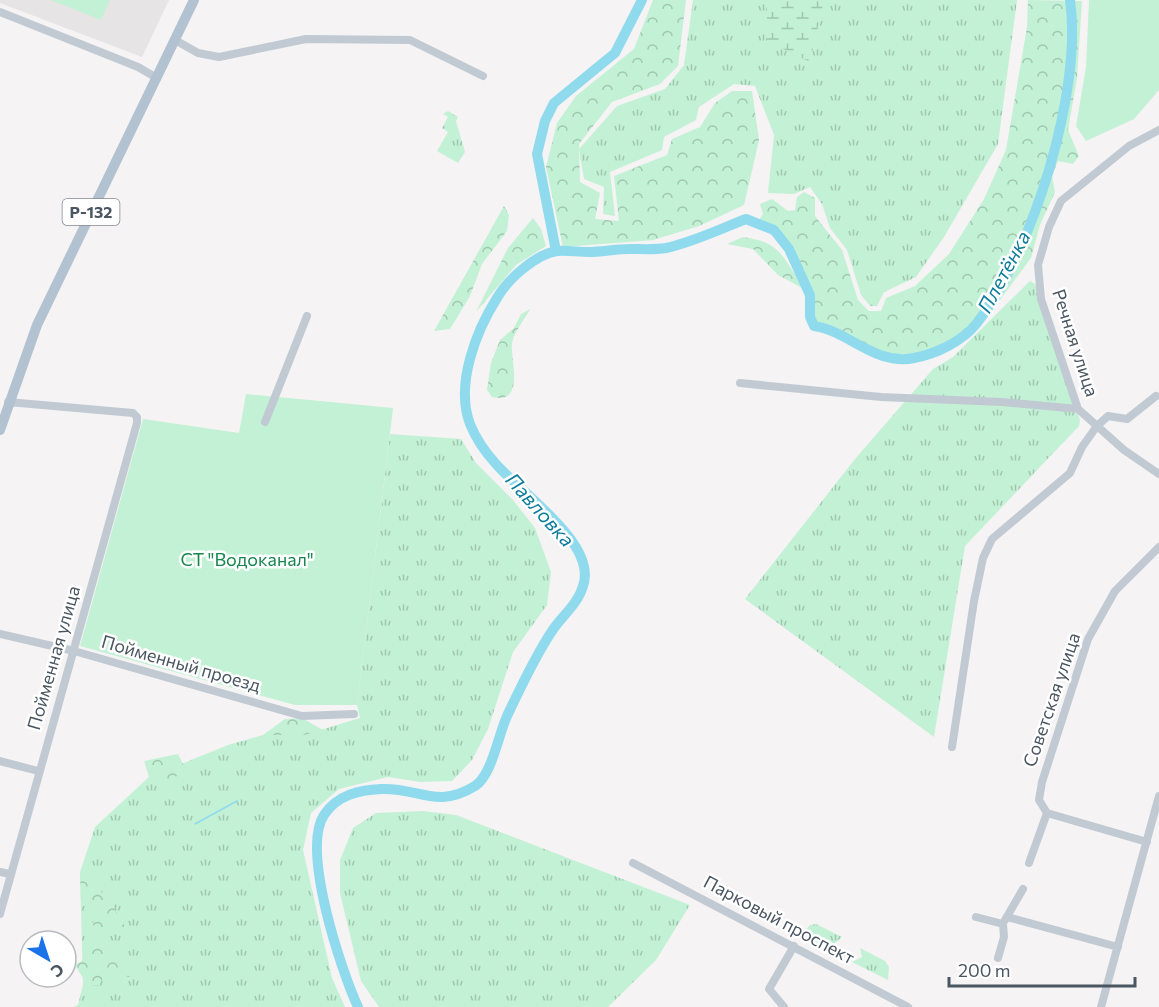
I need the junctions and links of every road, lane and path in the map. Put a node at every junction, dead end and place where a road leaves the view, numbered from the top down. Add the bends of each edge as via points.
1 (194, 0) edge
2 (0, 12) edge
3 (175, 40) junction
4 (483, 76) dead end
5 (157, 78) junction
6 (1159, 130) edge
7 (306, 316) dead end
8 (740, 383) dead end
9 (1156, 396) dead end
10 (8, 402) junction
11 (1078, 410) junction
12 (265, 422) dead end
13 (1097, 426) junction
14 (0, 430) edge
15 (1159, 474) edge
16 (1159, 547) edge
17 (0, 634) edge
18 (74, 651) junction
19 (354, 714) dead end
20 (952, 747) dead end
21 (0, 760) edge
22 (38, 771) junction
23 (1159, 796) edge
24 (1047, 813) junction
25 (1156, 822) edge
26 (1147, 842) junction
27 (633, 863) dead end
28 (1029, 863) dead end
29 (0, 872) edge
30 (10, 874) junction
31 (1023, 889) dead end
32 (0, 914) edge
33 (976, 917) dead end
34 (1005, 920) junction
35 (794, 946) junction
36 (1118, 947) junction
37 (998, 958) dead end
38 (784, 1007) edge
39 (908, 1007) edge
40 (1101, 1007) edge

1 - 3 main road, Р-132
2 - 5 street
3 - 4 street via 198,53 219,57 306,39 410,40
3 - 5 main road, Р-132
5 - 10 main road, Р-132 via 52,292
6 - 11 street, Речная улица via 1129,146 1061,201 1046,236 1038,265 1041,299
7 - 12 street
8 - 11 street
9 - 13 street via 1127,419 1108,416
10 - 14 main road, Р-132
10 - 18 street, Пойменная улица via 133,413 137,417
11 - 13 street, Речная улица
13 - 15 street, Речная улица
13 - 20 street via 1070,473 986,548
16 - 24 street, Советская улица via 1114,591 1088,639 1042,782 1039,800
17 - 18 street, Пойменный проезд
18 - 19 street, Пойменный проезд via 302,716
18 - 22 street, Пойменная улица
21 - 22 street
22 - 30 street, Пойменная улица
23 - 25 street
24 - 26 street
24 - 28 street
25 - 26 street
26 - 36 street
27 - 35 street, Парковый проспект
29 - 30 street
30 - 32 street, Пойменная улица
31 - 34 street
33 - 34 street
34 - 36 street
34 - 37 street
35 - 38 street via 769,989
35 - 39 street, Парковый проспект
36 - 40 street

